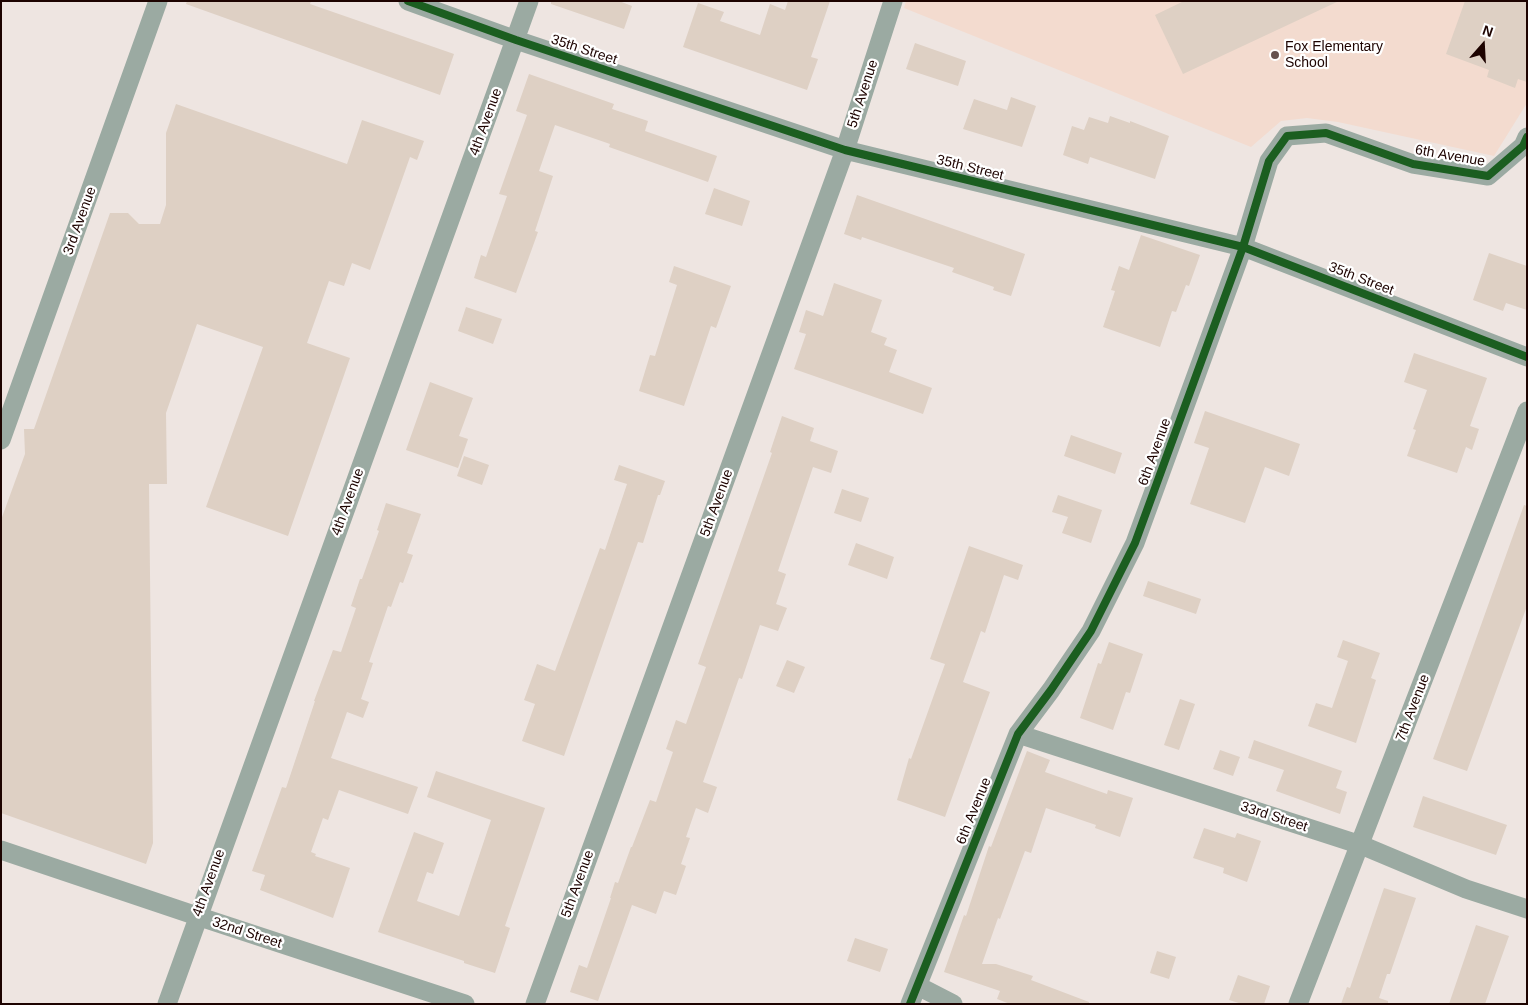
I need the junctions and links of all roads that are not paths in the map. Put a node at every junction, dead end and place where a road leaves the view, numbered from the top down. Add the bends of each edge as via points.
1 (158, 1) edge
2 (408, 1) edge
3 (529, 1) edge
4 (893, 1) edge
5 (516, 40) junction
6 (1527, 137) edge
7 (845, 150) junction
8 (1243, 247) junction
9 (1527, 357) edge
10 (1527, 411) edge
11 (1, 440) edge
12 (1018, 734) junction
13 (1361, 845) junction
14 (1, 850) edge
15 (1524, 903) edge
16 (197, 916) junction
17 (918, 986) junction
18 (167, 1004) edge
19 (465, 1004) edge
20 (535, 1004) edge
21 (910, 1004) edge
22 (953, 1004) edge
23 (1298, 1004) edge

1 - 11 street, 3rd Avenue
2 - 5 street, 35th Street
3 - 5 street, 4th Avenue
4 - 7 street, 5th Avenue
5 - 7 street, 35th Street
5 - 16 street, 4th Avenue
6 - 8 street, 6th Avenue via 1523,146 1488,176 1413,164 1326,133 1287,136 1269,161
7 - 8 street, 35th Street
7 - 20 street, 5th Avenue
8 - 9 street, 35th Street
8 - 12 street, 6th Avenue via 1134,543 1091,631
10 - 13 street, 7th Avenue
12 - 13 street, 33rd Street
12 - 17 street, 6th Avenue
13 - 15 street, 33rd Street via 1466,889
13 - 23 street, 7th Avenue
14 - 16 street, 32nd Street
16 - 18 street, 4th Avenue
16 - 19 street, 32nd Street
17 - 21 street, 6th Avenue
17 - 22 street

